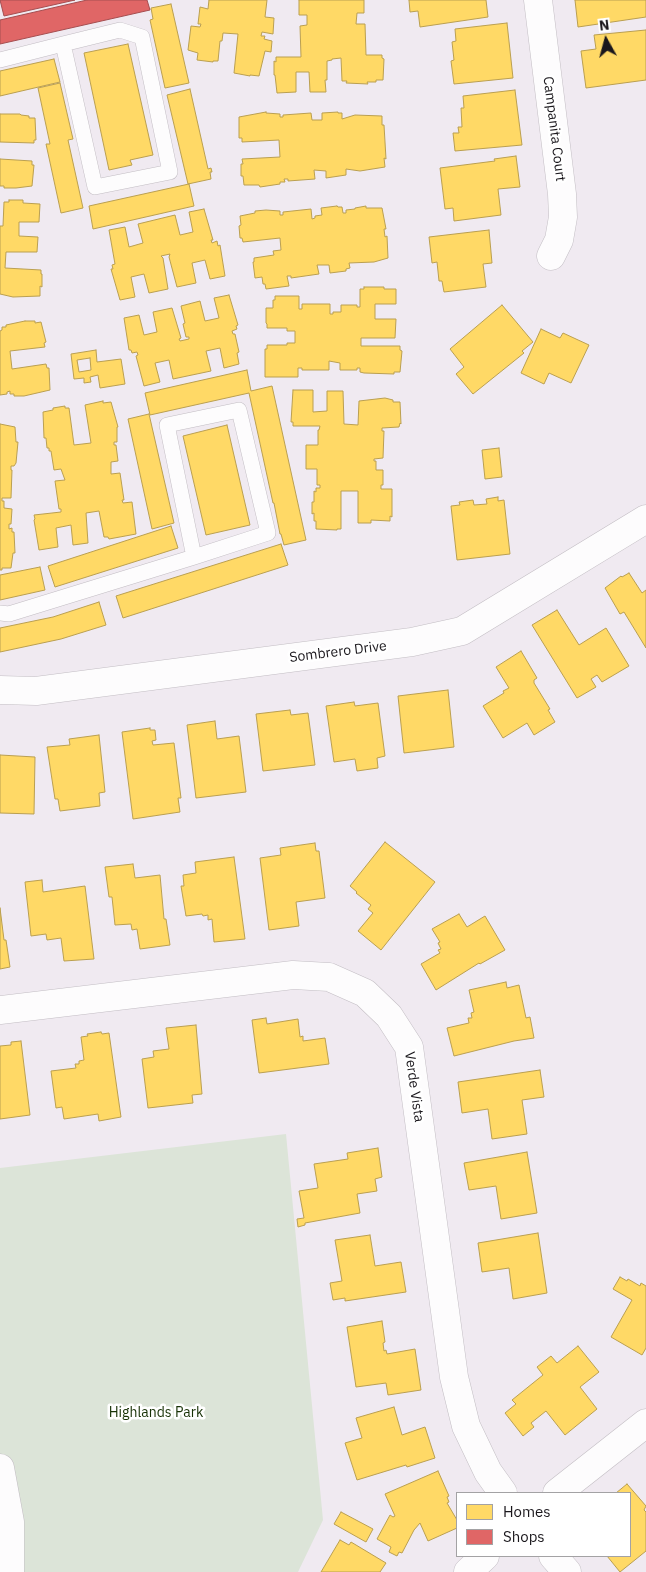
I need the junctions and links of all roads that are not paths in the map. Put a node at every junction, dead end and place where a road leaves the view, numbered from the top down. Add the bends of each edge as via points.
1 (538, 0) edge
2 (63, 44) junction
3 (0, 60) edge
4 (550, 256) dead end
5 (646, 519) edge
6 (194, 557) junction
7 (0, 614) edge
8 (0, 690) edge
9 (0, 1010) edge
10 (646, 1423) edge
11 (0, 1468) edge
12 (502, 1492) edge
13 (558, 1492) edge
14 (485, 1557) edge
15 (554, 1557) edge
16 (10, 1572) edge
17 (468, 1572) edge
18 (567, 1572) edge

1 - 4 street, Campanita Court via 562,194 559,240
2 - 2 lane via 120,30 142,37 170,172 95,187
2 - 3 lane
5 - 8 street, Sombrero Drive via 462,631 412,642 36,691
6 - 6 lane via 167,425 239,410 268,533
6 - 7 lane via 9,614
9 - 12 street, Verde Vista via 293,975 329,977 364,994 389,1016 409,1047 454,1377 466,1426 488,1472
10 - 13 street
11 - 16 street via 10,1522
14 - 17 street
15 - 18 street

